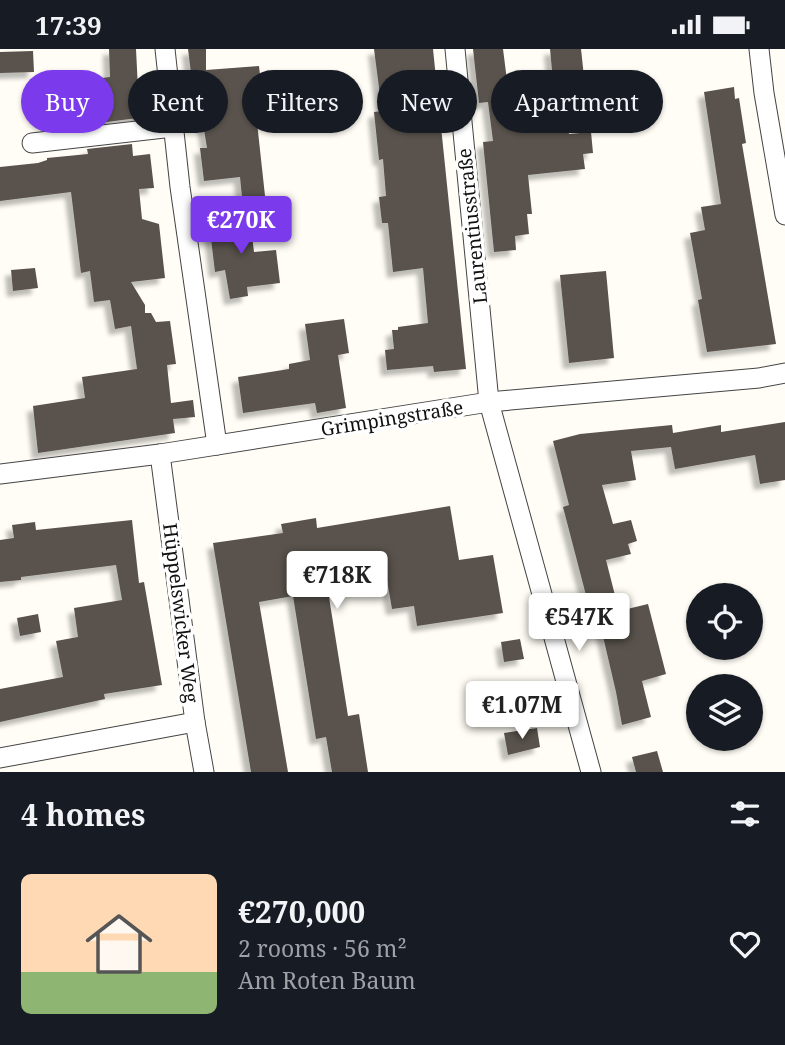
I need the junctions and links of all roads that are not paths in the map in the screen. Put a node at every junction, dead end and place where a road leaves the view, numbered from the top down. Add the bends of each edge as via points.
1 (165, 49) edge
2 (454, 49) edge
3 (759, 49) edge
4 (167, 70) edge
5 (128, 132) edge
6 (174, 133) edge
7 (32, 143) dead end
8 (785, 215) edge
9 (785, 373) edge
10 (489, 402) junction
11 (217, 445) junction
12 (160, 454) junction
13 (0, 474) edge
14 (195, 722) junction
15 (0, 758) edge
16 (204, 772) edge
17 (591, 772) edge

1 - 4 street
2 - 10 street, Laurentiusstraße
3 - 8 street
5 - 7 street
6 - 11 street
9 - 10 street, Grimpingstraße
10 - 11 street, Grimpingstraße
10 - 17 street, Laurentiusstraße
11 - 12 street, Grimpingstraße
12 - 13 street, Grimpingstraße
12 - 14 street, Hüppelswicker Weg
14 - 15 street
14 - 16 street, Hüppelswicker Weg

